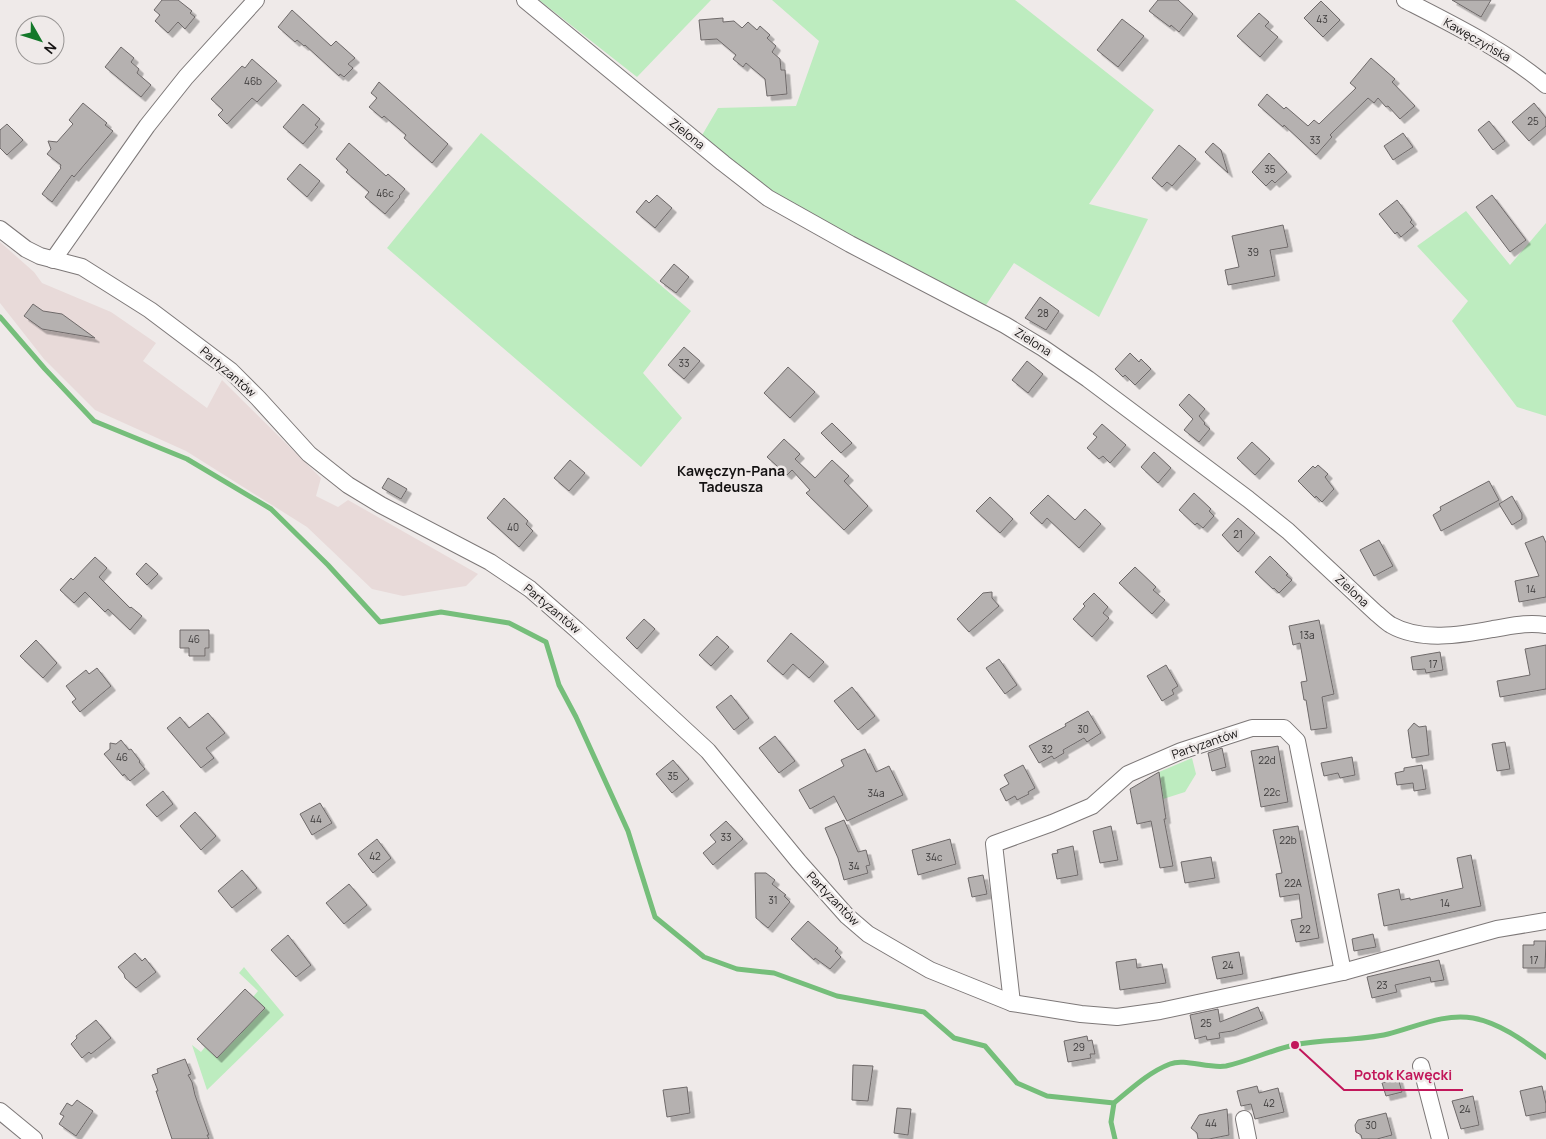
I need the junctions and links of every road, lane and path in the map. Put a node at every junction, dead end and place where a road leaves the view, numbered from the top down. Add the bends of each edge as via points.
1 (256, 0) edge
2 (525, 0) edge
3 (1405, 0) edge
4 (1546, 85) edge
5 (0, 228) edge
6 (53, 260) junction
7 (1546, 625) edge
8 (1546, 921) edge
9 (1343, 972) junction
10 (1012, 1003) junction
11 (1421, 1066) dead end
12 (0, 1111) edge
13 (1244, 1119) dead end
14 (34, 1139) edge
15 (1248, 1139) edge
16 (1440, 1139) edge

1 - 6 street via 186,77 147,126
2 - 7 street, Zielona via 762,194 1005,325 1088,380 1281,526 1391,625 1410,633 1437,635 1530,623
3 - 4 street, Kawęczyńska via 1473,35
5 - 6 street, Partyzantów via 26,249
6 - 10 street, Partyzantów via 82,267 150,310 231,371 309,454 348,485 490,562 530,589 708,751 799,862 847,916 868,934 930,970
8 - 9 street, Partyzantów via 1497,929
9 - 10 street, Partyzantów via 1160,1011 1117,1017
9 - 10 street, Partyzantów via 1297,741 1284,728 1252,728 1181,751 1128,774 1092,806 994,844
11 - 16 street
12 - 14 street
13 - 15 street

